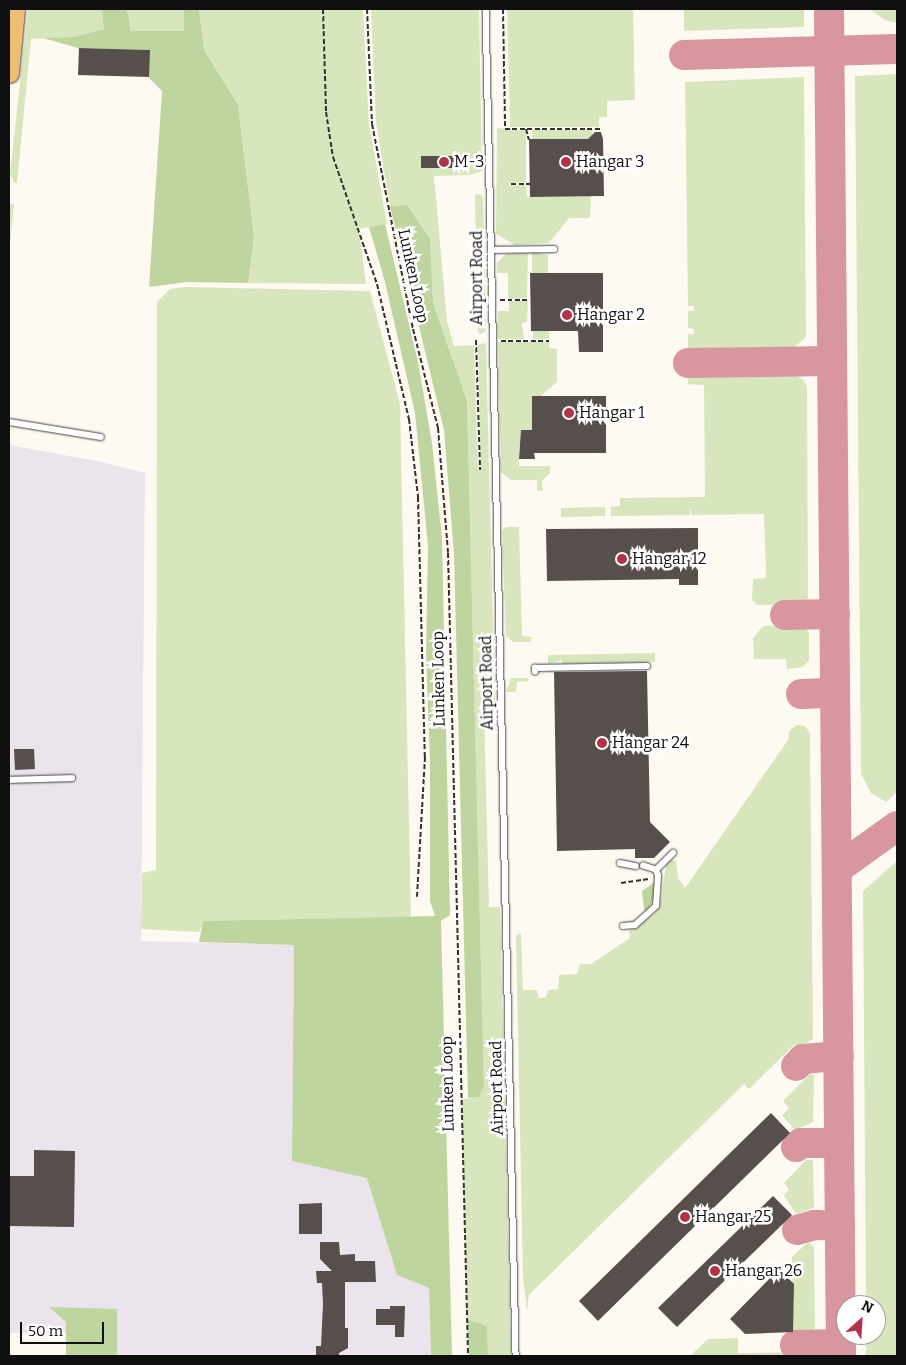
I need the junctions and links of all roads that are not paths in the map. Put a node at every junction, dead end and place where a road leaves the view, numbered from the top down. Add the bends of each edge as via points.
1 (16, 9) edge
2 (486, 9) edge
3 (11, 33) edge
4 (9, 68) edge
5 (9, 73) edge
6 (554, 249) dead end
7 (491, 250) junction
8 (9, 422) edge
9 (101, 437) dead end
10 (647, 666) dead end
11 (535, 672) dead end
12 (72, 778) dead end
13 (9, 780) edge
14 (673, 853) dead end
15 (620, 863) dead end
16 (636, 866) dead end
17 (644, 866) dead end
18 (656, 870) junction
19 (623, 926) dead end
20 (516, 1356) edge

1 - 3 main road
2 - 7 lane, Airport Road
3 - 4 main road
4 - 5 main road
6 - 7 lane
7 - 20 lane, Airport Road
8 - 9 lane
10 - 11 lane via 535,668
12 - 13 lane
14 - 18 lane
15 - 16 lane
17 - 18 lane
18 - 19 lane via 659,897 651,912 635,925

